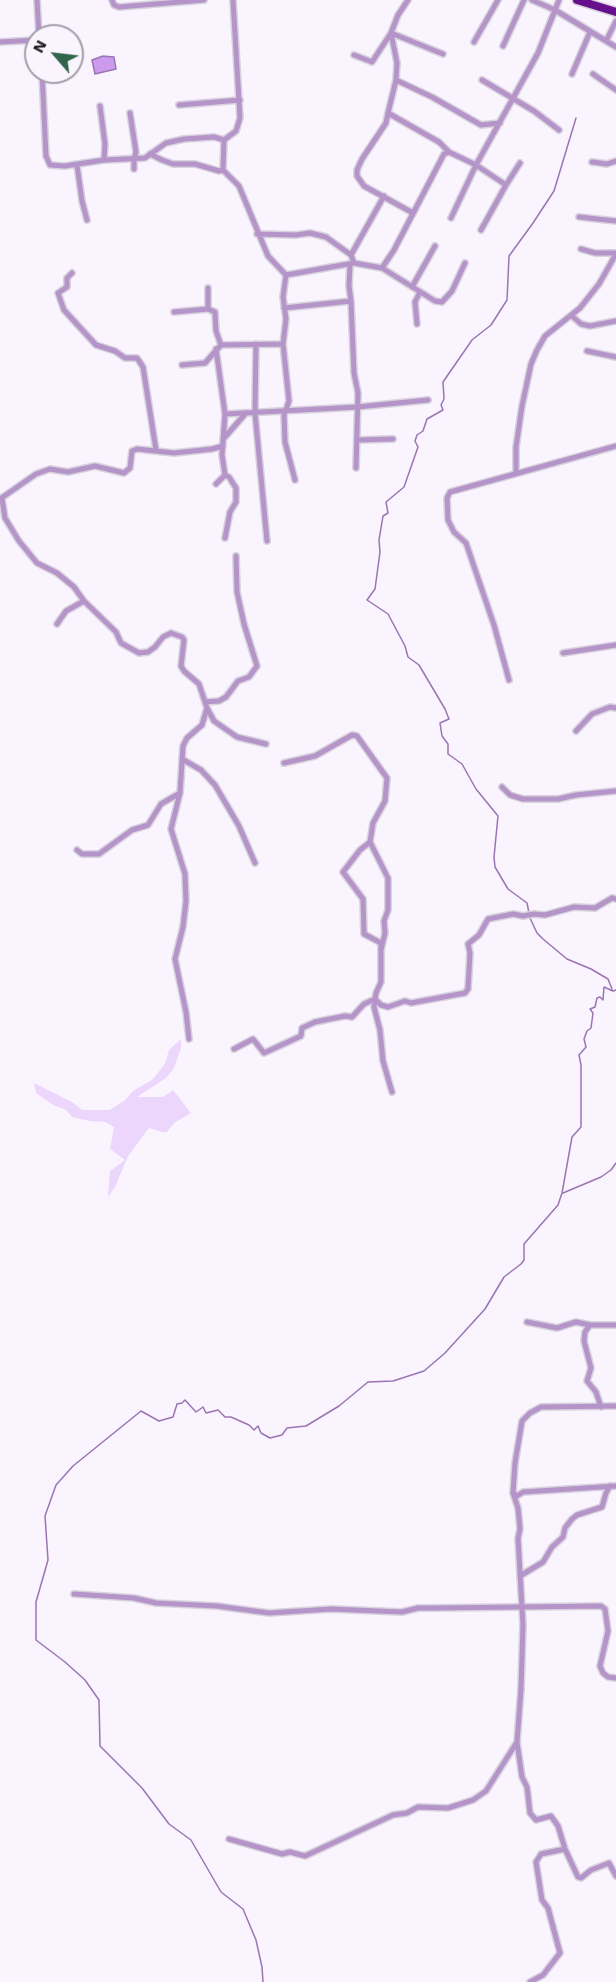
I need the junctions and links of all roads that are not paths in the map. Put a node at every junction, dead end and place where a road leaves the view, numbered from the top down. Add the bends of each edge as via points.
1 (37, 0) edge
2 (112, 0) edge
3 (204, 0) edge
4 (233, 0) edge
5 (408, 0) edge
6 (498, 0) edge
7 (524, 0) edge
8 (532, 0) edge
9 (559, 0) edge
10 (577, 0) edge
11 (555, 10) junction
12 (616, 12) edge
13 (616, 21) edge
14 (38, 24) edge
15 (590, 32) junction
16 (391, 33) junction
17 (24, 41) edge
18 (606, 41) junction
19 (0, 42) edge
20 (474, 42) dead end
21 (503, 46) dead end
22 (616, 47) edge
23 (443, 54) dead end
24 (354, 55) dead end
25 (572, 74) dead end
26 (593, 74) dead end
27 (396, 80) junction
28 (482, 80) dead end
29 (43, 84) edge
30 (616, 90) edge
31 (512, 98) junction
32 (240, 100) junction
33 (179, 105) dead end
34 (100, 106) dead end
35 (130, 113) dead end
36 (388, 113) junction
37 (501, 123) junction
38 (560, 130) dead end
39 (224, 140) junction
40 (449, 152) junction
41 (150, 154) junction
42 (134, 159) junction
43 (104, 160) junction
44 (616, 160) edge
45 (592, 162) dead end
46 (520, 163) dead end
47 (77, 165) junction
48 (476, 165) junction
49 (134, 169) dead end
50 (224, 170) junction
51 (506, 185) junction
52 (384, 196) junction
53 (412, 213) junction
54 (579, 217) dead end
55 (450, 218) dead end
56 (87, 220) dead end
57 (616, 221) edge
58 (481, 230) dead end
59 (257, 234) junction
60 (435, 246) dead end
61 (581, 249) dead end
62 (616, 253) edge
63 (351, 255) junction
64 (352, 263) junction
65 (465, 263) dead end
66 (382, 268) junction
67 (72, 273) dead end
68 (285, 275) junction
69 (412, 287) junction
70 (208, 288) dead end
71 (420, 292) junction
72 (351, 301) junction
73 (284, 308) junction
74 (208, 309) junction
75 (174, 312) dead end
76 (572, 316) junction
77 (616, 321) edge
78 (417, 324) dead end
79 (256, 344) junction
80 (283, 344) junction
81 (219, 347) junction
82 (587, 351) dead end
83 (616, 357) edge
84 (182, 365) dead end
85 (428, 400) dead end
86 (357, 407) junction
87 (286, 411) junction
88 (246, 413) junction
89 (255, 413) junction
90 (225, 414) junction
91 (224, 437) junction
92 (393, 439) dead end
93 (357, 440) junction
94 (223, 446) junction
95 (616, 446) edge
96 (156, 450) junction
97 (356, 468) dead end
98 (516, 473) junction
99 (225, 475) junction
100 (295, 480) dead end
101 (216, 484) dead end
102 (1, 499) edge
103 (225, 538) dead end
104 (267, 541) dead end
105 (236, 556) dead end
106 (84, 601) junction
107 (57, 624) dead end
108 (616, 645) edge
109 (563, 653) dead end
110 (509, 680) dead end
111 (206, 705) junction
112 (616, 708) edge
113 (576, 731) dead end
114 (266, 744) dead end
115 (182, 759) junction
116 (284, 762) dead end
117 (502, 787) dead end
118 (616, 791) edge
119 (180, 793) junction
120 (370, 842) junction
121 (77, 850) dead end
122 (255, 863) dead end
123 (616, 899) edge
124 (381, 950) junction
125 (375, 999) junction
126 (189, 1039) dead end
127 (234, 1049) dead end
128 (392, 1092) dead end
129 (527, 1322) dead end
130 (590, 1325) junction
131 (616, 1325) edge
132 (616, 1406) edge
133 (601, 1407) junction
134 (613, 1486) edge
135 (513, 1493) junction
136 (520, 1576) junction
137 (74, 1594) dead end
138 (521, 1606) junction
139 (616, 1678) edge
140 (517, 1742) junction
141 (229, 1839) dead end
142 (565, 1849) junction
143 (616, 1876) edge
144 (530, 1982) edge

1 - 14 street
2 - 3 street via 119,7
4 - 32 street
5 - 16 street
6 - 20 street
7 - 21 street
8 - 11 street
9 - 11 street
10 - 12 highway
11 - 15 street
11 - 31 street
13 - 18 street
15 - 18 street
15 - 25 street
16 - 23 street
16 - 24 street via 372,62
16 - 27 street
17 - 19 street
18 - 22 street
26 - 30 street
27 - 36 street
27 - 37 street via 481,125
28 - 31 street
29 - 47 street via 46,156 50,165
31 - 37 street
31 - 38 street
32 - 33 street
32 - 39 street via 236,131
34 - 43 street
35 - 42 street
36 - 40 street via 439,142
36 - 52 street via 386,123 357,170 364,186
37 - 48 street
39 - 41 street via 184,139 166,143
39 - 50 street
40 - 48 street
40 - 53 street via 437,165
41 - 42 street
41 - 50 street via 173,164
42 - 43 street
42 - 49 street
43 - 47 street
44 - 45 street via 608,165
46 - 51 street
47 - 56 street
48 - 51 street
48 - 55 street
50 - 59 street via 239,186
51 - 58 street
52 - 53 street
52 - 63 street
53 - 66 street
54 - 57 street
59 - 63 street via 310,233 326,237
59 - 68 street via 268,256
60 - 69 street
61 - 62 street
62 - 76 street via 599,284
63 - 64 street
64 - 66 street
64 - 68 street
64 - 72 street
65 - 71 street via 452,291 442,302
66 - 69 street
67 - 96 street via 67,278 67,287 58,293 64,310 96,345 125,358 137,358 143,367
68 - 73 street
69 - 71 street
70 - 74 street
71 - 78 street via 415,302
72 - 73 street
72 - 86 street
73 - 80 street
74 - 75 street
74 - 81 street via 214,312
76 - 77 street via 590,326
76 - 98 street via 545,336 531,364 516,447
79 - 80 street
79 - 81 street
79 - 89 street
80 - 87 street via 289,401
81 - 84 street via 205,363
81 - 90 street
82 - 83 street
85 - 86 street
86 - 87 street
86 - 93 street
87 - 89 street
87 - 100 street via 285,442
88 - 89 street
88 - 90 street
88 - 91 street
89 - 104 street
90 - 91 street
91 - 94 street
92 - 93 street
93 - 97 street
94 - 96 street via 174,453
94 - 99 street
95 - 98 street
96 - 102 street via 132,451 130,468 124,473 95,466 68,472 50,469 36,474
98 - 110 street via 450,492 447,498 448,520 466,543
99 - 101 street
99 - 103 street via 236,488 236,502
102 - 106 street via 5,518 19,541 38,563 74,587
105 - 111 street via 237,592 256,669 238,681 226,697
106 - 107 street via 66,611
106 - 111 street via 122,643 139,653 148,652 171,633 182,637 181,666 198,684
108 - 109 street
111 - 114 street via 214,721 228,732
111 - 115 street via 202,725 187,738
112 - 113 street via 592,714
115 - 119 street
115 - 122 street via 201,770 215,785
116 - 120 street via 315,756 352,735 357,736 387,778 385,801 373,824
117 - 118 street via 523,799
119 - 121 street via 161,804 148,825 132,830 99,854 82,854
119 - 126 street via 171,829 184,874 186,901 175,958
120 - 124 street via 388,878 388,910
120 - 124 street via 343,872 363,899 364,934 381,943
123 - 125 street via 595,908 488,919 468,944 465,993 388,1007
124 - 125 street via 381,982
125 - 127 street via 352,1017 315,1022 303,1028 300,1036 264,1053 253,1039
125 - 128 street via 383,1061
129 - 130 street via 557,1328 576,1322
130 - 131 street
130 - 133 street via 584,1341 591,1368 586,1381 596,1392
132 - 133 street
133 - 135 street via 541,1407 530,1413 522,1421
134 - 135 street via 524,1492 517,1496
134 - 136 street via 602,1507 572,1519 543,1562
135 - 136 street via 520,1529
136 - 138 street
137 - 138 street via 269,1613
138 - 139 street via 605,1609 608,1631 600,1666 608,1677
138 - 140 street
140 - 141 street via 486,1791 473,1800 448,1808 418,1807 393,1815 304,1856
140 - 142 street via 530,1813 537,1820 551,1816
142 - 143 street via 578,1877 609,1863
142 - 144 street via 541,1854 536,1862 542,1900 548,1908 560,1953 543,1975

